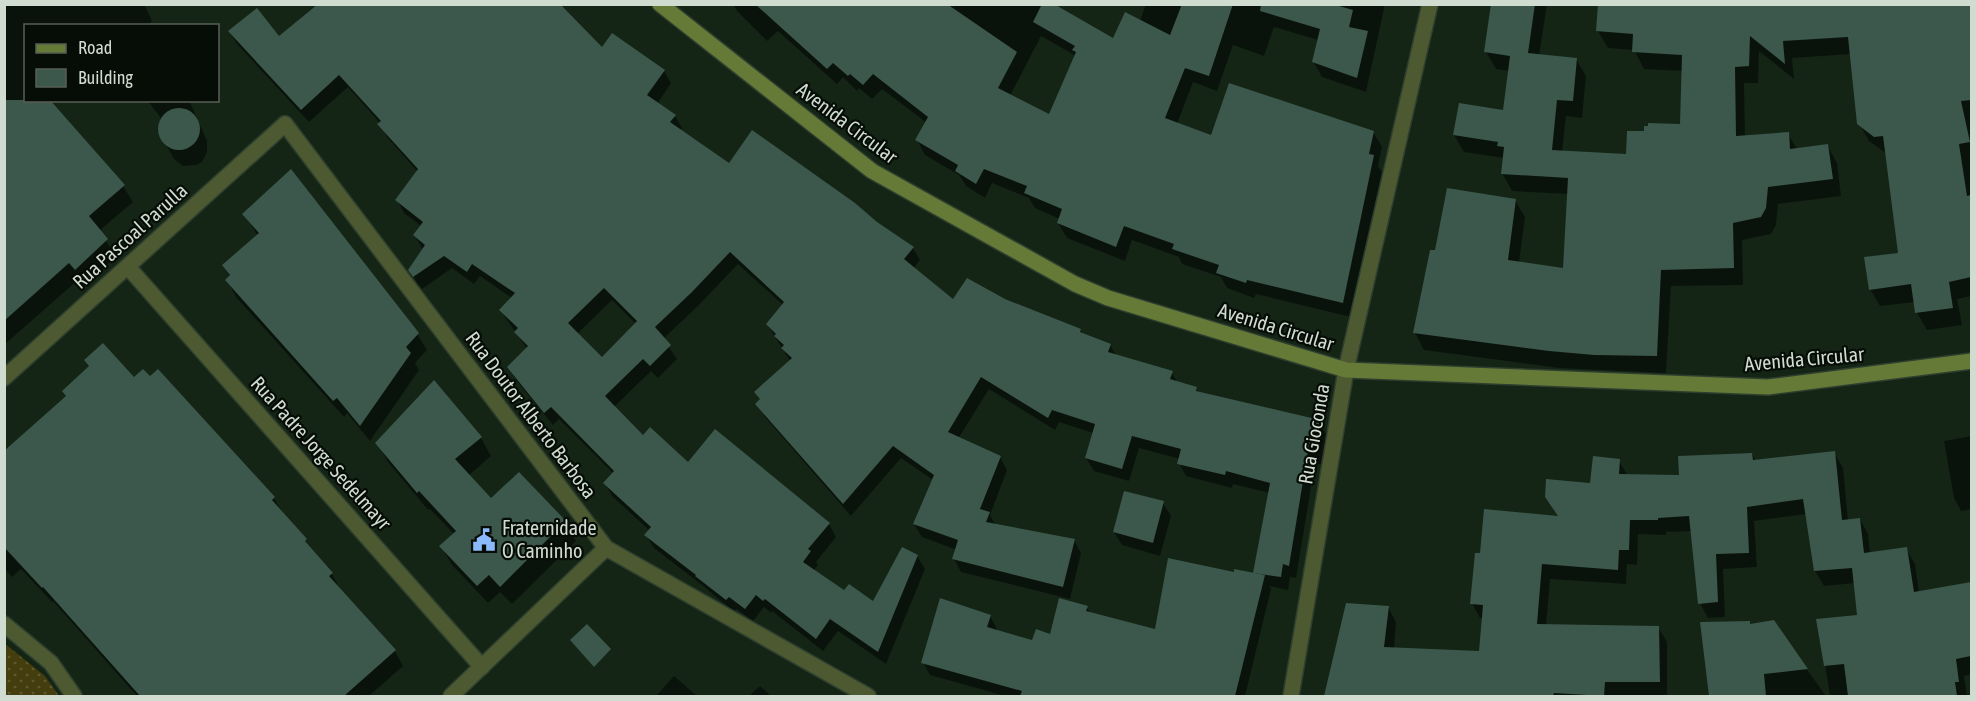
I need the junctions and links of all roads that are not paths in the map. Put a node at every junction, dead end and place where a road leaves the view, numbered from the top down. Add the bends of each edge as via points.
1 (660, 4) edge
2 (1430, 4) edge
3 (285, 124) joint
4 (128, 267) junction
5 (1971, 361) edge
6 (1346, 370) junction
7 (4, 378) edge
8 (606, 548) junction
9 (4, 624) edge
10 (482, 667) junction
11 (74, 696) edge
12 (451, 696) edge
13 (868, 696) edge
14 (1291, 696) edge

1 - 6 street, Avenida Circular via 872,171 1075,284 1108,298
2 - 6 street, Rua Gioconda
3 - 4 street, Rua Pascoal Parulla
3 - 8 street, Rua Doutor Alberto Barbosa
4 - 7 street, Rua Pascoal Parulla
4 - 10 street, Rua Padre Jorge Sedelmayr
5 - 6 street, Avenida Circular via 1768,387
6 - 14 street, Rua Gioconda
8 - 10 street
8 - 13 street, Rua Doutor Alberto Barbosa
9 - 11 street via 51,663
10 - 12 street

